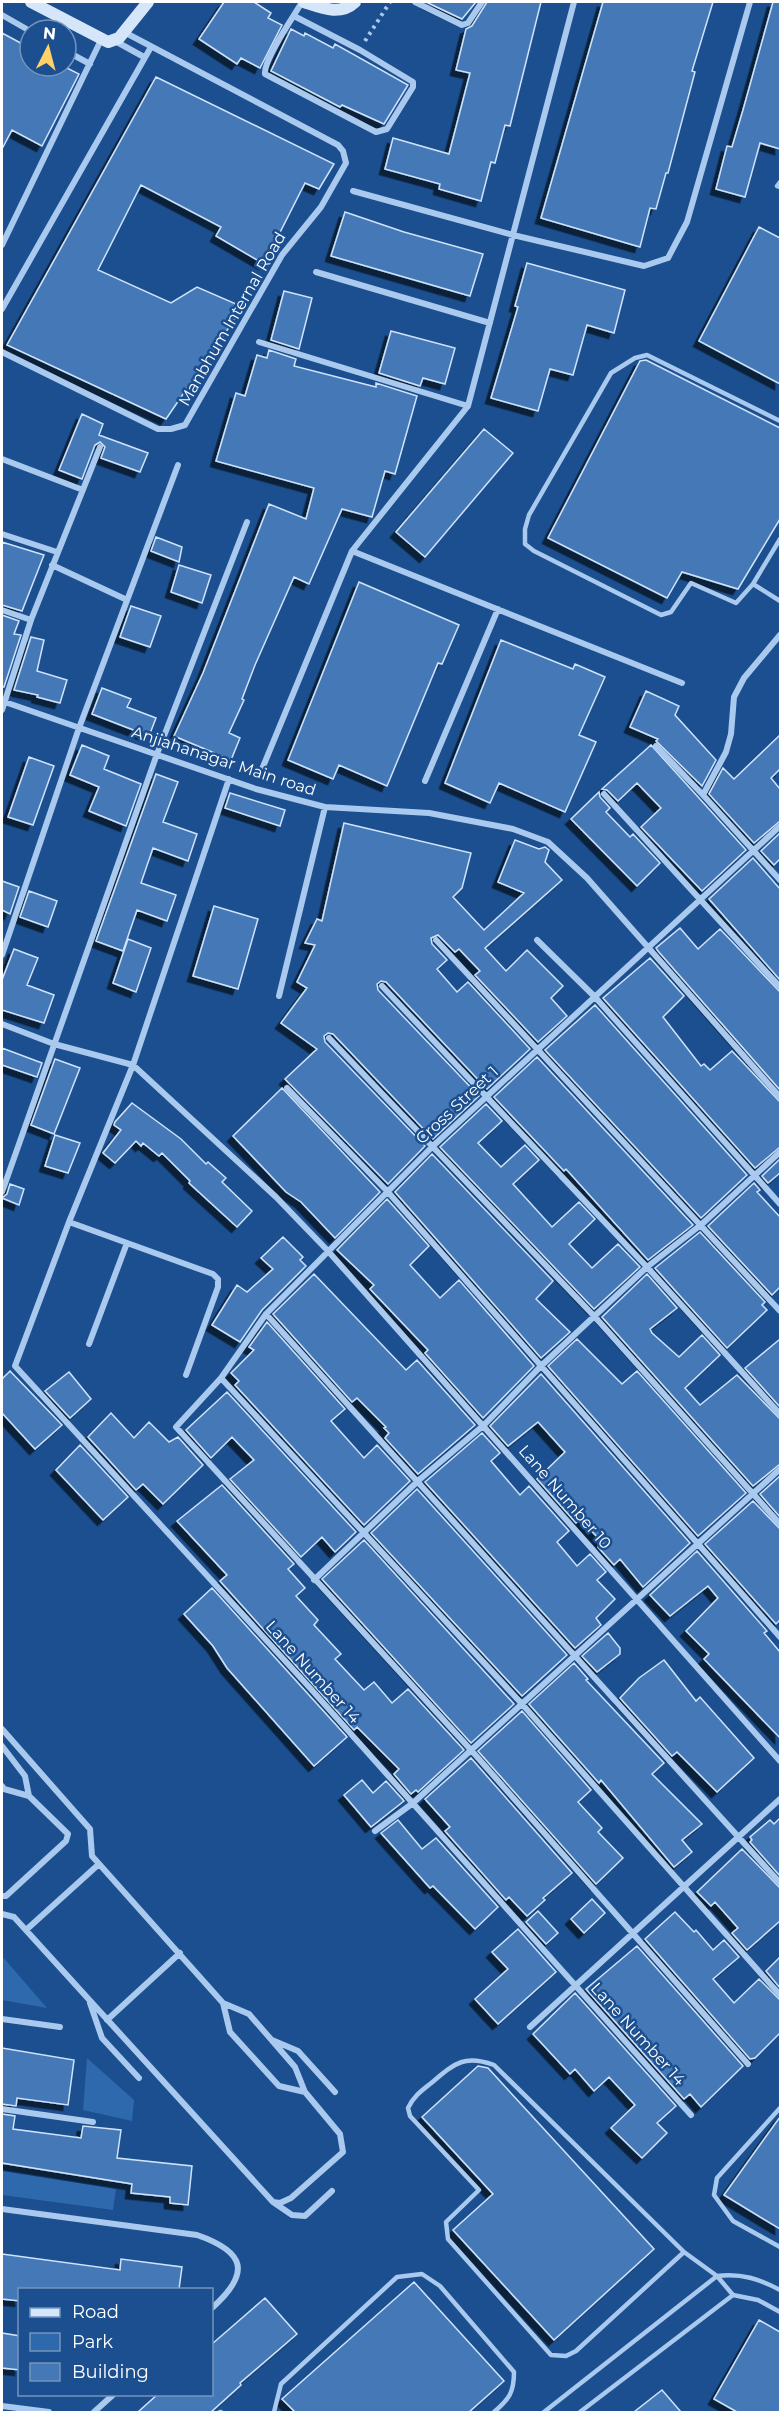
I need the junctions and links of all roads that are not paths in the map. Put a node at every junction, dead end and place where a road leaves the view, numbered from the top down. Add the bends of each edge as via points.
1 (31, 2) edge
2 (148, 2) edge
3 (303, 2) edge
4 (355, 2) edge
5 (415, 2) edge
6 (482, 2) edge
7 (574, 2) edge
8 (750, 2) edge
9 (2, 15) edge
10 (294, 16) junction
11 (18, 24) edge
12 (120, 36) junction
13 (101, 40) junction
14 (151, 46) junction
15 (144, 57) junction
16 (78, 58) edge
17 (90, 64) junction
18 (780, 182) edge
19 (780, 187) edge
20 (353, 191) dead end
21 (513, 235) junction
22 (2, 245) edge
23 (316, 272) dead end
24 (2, 309) edge
25 (489, 323) junction
26 (259, 342) dead end
27 (2, 352) edge
28 (468, 406) junction
29 (780, 421) edge
30 (100, 447) dead end
31 (2, 459) edge
32 (178, 465) dead end
33 (83, 490) junction
34 (247, 522) dead end
35 (2, 534) edge
36 (780, 539) edge
37 (352, 551) junction
38 (57, 552) junction
39 (52, 565) junction
40 (753, 584) junction
41 (125, 599) junction
42 (780, 602) edge
43 (2, 609) edge
44 (498, 609) junction
45 (31, 620) junction
46 (780, 635) edge
47 (682, 682) dead end
48 (3, 701) edge
49 (2, 710) edge
50 (79, 728) junction
51 (656, 746) dead end
52 (157, 754) junction
53 (260, 774) dead end
54 (229, 779) junction
55 (425, 782) dead end
56 (604, 794) dead end
57 (703, 795) junction
58 (325, 807) junction
59 (780, 826) edge
60 (753, 850) junction
61 (780, 880) edge
62 (700, 900) junction
63 (436, 940) dead end
64 (537, 940) dead end
65 (647, 948) junction
66 (2, 955) edge
67 (381, 986) dead end
68 (780, 987) edge
69 (279, 996) dead end
70 (595, 997) junction
71 (2, 1024) edge
72 (329, 1038) dead end
73 (54, 1044) junction
74 (538, 1049) junction
75 (133, 1065) junction
76 (286, 1088) dead end
77 (486, 1096) junction
78 (780, 1097) edge
79 (433, 1146) junction
80 (780, 1152) edge
81 (756, 1176) junction
82 (387, 1191) junction
83 (2, 1192) edge
84 (780, 1204) edge
85 (69, 1222) junction
86 (702, 1224) junction
87 (127, 1243) junction
88 (328, 1251) junction
89 (647, 1268) junction
90 (780, 1311) edge
91 (266, 1314) junction
92 (595, 1317) junction
93 (89, 1344) dead end
94 (541, 1366) junction
95 (186, 1375) dead end
96 (221, 1378) junction
97 (780, 1414) edge
98 (484, 1425) junction
99 (780, 1469) edge
100 (419, 1480) junction
101 (753, 1491) junction
102 (780, 1524) edge
103 (366, 1533) junction
104 (697, 1543) junction
105 (314, 1580) junction
106 (636, 1599) junction
107 (780, 1637) edge
108 (575, 1657) junction
109 (522, 1704) junction
110 (3, 1734) edge
111 (2, 1746) edge
112 (471, 1750) junction
113 (780, 1761) edge
114 (2, 1786) edge
115 (29, 1796) junction
116 (780, 1799) edge
117 (413, 1803) junction
118 (375, 1831) dead end
119 (739, 1837) junction
120 (99, 1864) junction
121 (780, 1883) edge
122 (683, 1887) junction
123 (2, 1896) edge
124 (2, 1914) edge
125 (26, 1930) junction
126 (632, 1935) junction
127 (180, 1953) junction
128 (576, 1985) junction
129 (780, 1995) edge
130 (90, 2001) junction
131 (223, 2003) junction
132 (2, 2019) edge
133 (107, 2020) junction
134 (60, 2027) dead end
135 (530, 2027) dead end
136 (271, 2040) junction
137 (748, 2064) dead end
138 (139, 2078) dead end
139 (304, 2092) junction
140 (335, 2092) dead end
141 (780, 2108) edge
142 (2, 2109) edge
143 (692, 2115) dead end
144 (93, 2122) dead end
145 (332, 2191) dead end
146 (273, 2202) junction
147 (2, 2209) edge
148 (780, 2247) edge
149 (684, 2252) junction
150 (717, 2276) junction
151 (780, 2290) edge
152 (733, 2295) junction
153 (213, 2307) edge
154 (780, 2312) edge
155 (112, 2396) edge
156 (2, 2406) edge
157 (49, 2412) edge
158 (93, 2412) edge
159 (274, 2412) edge
160 (494, 2412) edge
161 (544, 2412) edge
162 (580, 2412) edge

1 - 13 street
2 - 12 street
3 - 4 street via 327,10 342,10
3 - 10 street
5 - 6 street via 462,25 468,23
7 - 21 street
8 - 21 street via 687,222 668,258 644,266
9 - 11 street
10 - 10 street via 264,70 267,77 381,132 387,129 414,84
12 - 13 street via 108,42
12 - 14 street
12 - 15 street
13 - 17 street
14 - 15 street
14 - 27 street, Manbhum Internal Road via 338,145 346,163 321,207 282,255 185,425 158,429
15 - 24 street
16 - 17 street
17 - 22 street
18 - 19 lane
20 - 21 street
21 - 25 street
23 - 25 street
25 - 28 street
26 - 28 street
28 - 37 street
29 - 40 lane via 647,355 635,358 611,373 529,515 525,529 525,544 534,551 661,615 671,612 691,583 736,603
30 - 33 street
31 - 33 street
32 - 41 street
33 - 38 street
34 - 52 street
35 - 38 street
36 - 40 lane
37 - 44 street
37 - 53 street
38 - 39 street
39 - 41 street
39 - 45 street
40 - 42 lane
41 - 50 street
43 - 45 street
44 - 47 street
44 - 55 street
45 - 48 street
46 - 57 street via 744,678 734,698 726,752
48 - 49 street
48 - 50 street, Anjiahanagar Main road
50 - 52 street, Anjiahanagar Main road
50 - 66 street
51 - 57 street
52 - 54 street, Anjiahanagar Main road
52 - 73 street
54 - 58 street, Anjiahanagar Main road
54 - 75 street
56 - 62 street
57 - 60 street
58 - 65 street, Anjiahanagar Main road via 429,813 513,829 548,842 587,878
58 - 69 street
59 - 60 street, Cross Street 1
60 - 61 street
60 - 62 street, Cross Street 1
62 - 65 street, Cross Street 1
62 - 68 street
63 - 74 street
64 - 70 street
65 - 70 street, Cross Street 1
65 - 78 street, Anjiahanagar Main road
67 - 77 street
70 - 74 street, Cross Street 1
70 - 81 street
71 - 73 street
72 - 79 street
73 - 75 street
73 - 83 street
74 - 77 street, Cross Street 1
74 - 86 street
75 - 85 street
75 - 88 street, Lane Number 10 via 276,1197
76 - 82 street
77 - 79 street, Cross Street 1
77 - 89 street
79 - 82 street, Cross Street 1
79 - 92 street
80 - 81 street
81 - 84 street
81 - 86 street
82 - 88 street, Cross Street 1
82 - 94 street
85 - 87 street
85 - 117 street, Lane Number 14 via 15,1366
86 - 89 street
86 - 90 street
87 - 93 street
87 - 95 street via 218,1279
88 - 91 street, Cross Street 1
88 - 98 street, Lane Number 10
89 - 92 street
89 - 97 street
91 - 96 street, Cross Street 1
91 - 100 street
92 - 94 street
92 - 101 street
94 - 98 street
94 - 104 street
96 - 103 street
96 - 105 street, Cross Street 1 via 176,1427
98 - 100 street
98 - 106 street, Lane Number 10
99 - 101 street
100 - 103 street
100 - 108 street
101 - 102 street
101 - 104 street
103 - 105 street
103 - 109 street
104 - 106 street
104 - 107 street
105 - 112 street
106 - 108 street
106 - 113 street, Lane Number 10
108 - 109 street
108 - 119 street
109 - 112 street
109 - 122 street
110 - 120 street via 90,1829 92,1856
111 - 115 street via 25,1776
112 - 117 street
112 - 126 street
114 - 115 street
115 - 123 street via 68,1837
116 - 119 street
117 - 118 street
117 - 128 street, Lane Number 14
119 - 121 street
119 - 122 street
120 - 125 street
120 - 127 street
122 - 126 street
122 - 129 street
124 - 125 street via 14,1917
125 - 130 street
126 - 128 street
126 - 137 street
127 - 131 street
127 - 133 street
128 - 135 street
128 - 143 street, Lane Number 14
130 - 133 street
130 - 138 street via 102,2038
131 - 136 street via 249,2014
131 - 139 street via 230,2032 279,2086
132 - 134 street
133 - 146 street
136 - 139 street via 295,2067
136 - 140 street via 298,2051
139 - 146 street via 340,2134 343,2152 291,2198
141 - 148 lane via 717,2178 714,2195 734,2221
142 - 144 street
145 - 146 street via 305,2216 287,2213
147 - 153 street via 197,2235 222,2244 235,2256 239,2273 233,2286
149 - 149 lane via 576,2351 566,2356 551,2355 448,2239 446,2222 479,2190 410,2116 412,2099 454,2064 480,2060 494,2065
149 - 150 lane
150 - 151 lane via 732,2274 762,2280
150 - 152 lane
150 - 161 lane
152 - 154 lane via 758,2300
152 - 162 lane
155 - 158 street
156 - 157 street
159 - 160 lane via 281,2384 397,2277 422,2274 440,2286 514,2372 510,2399

